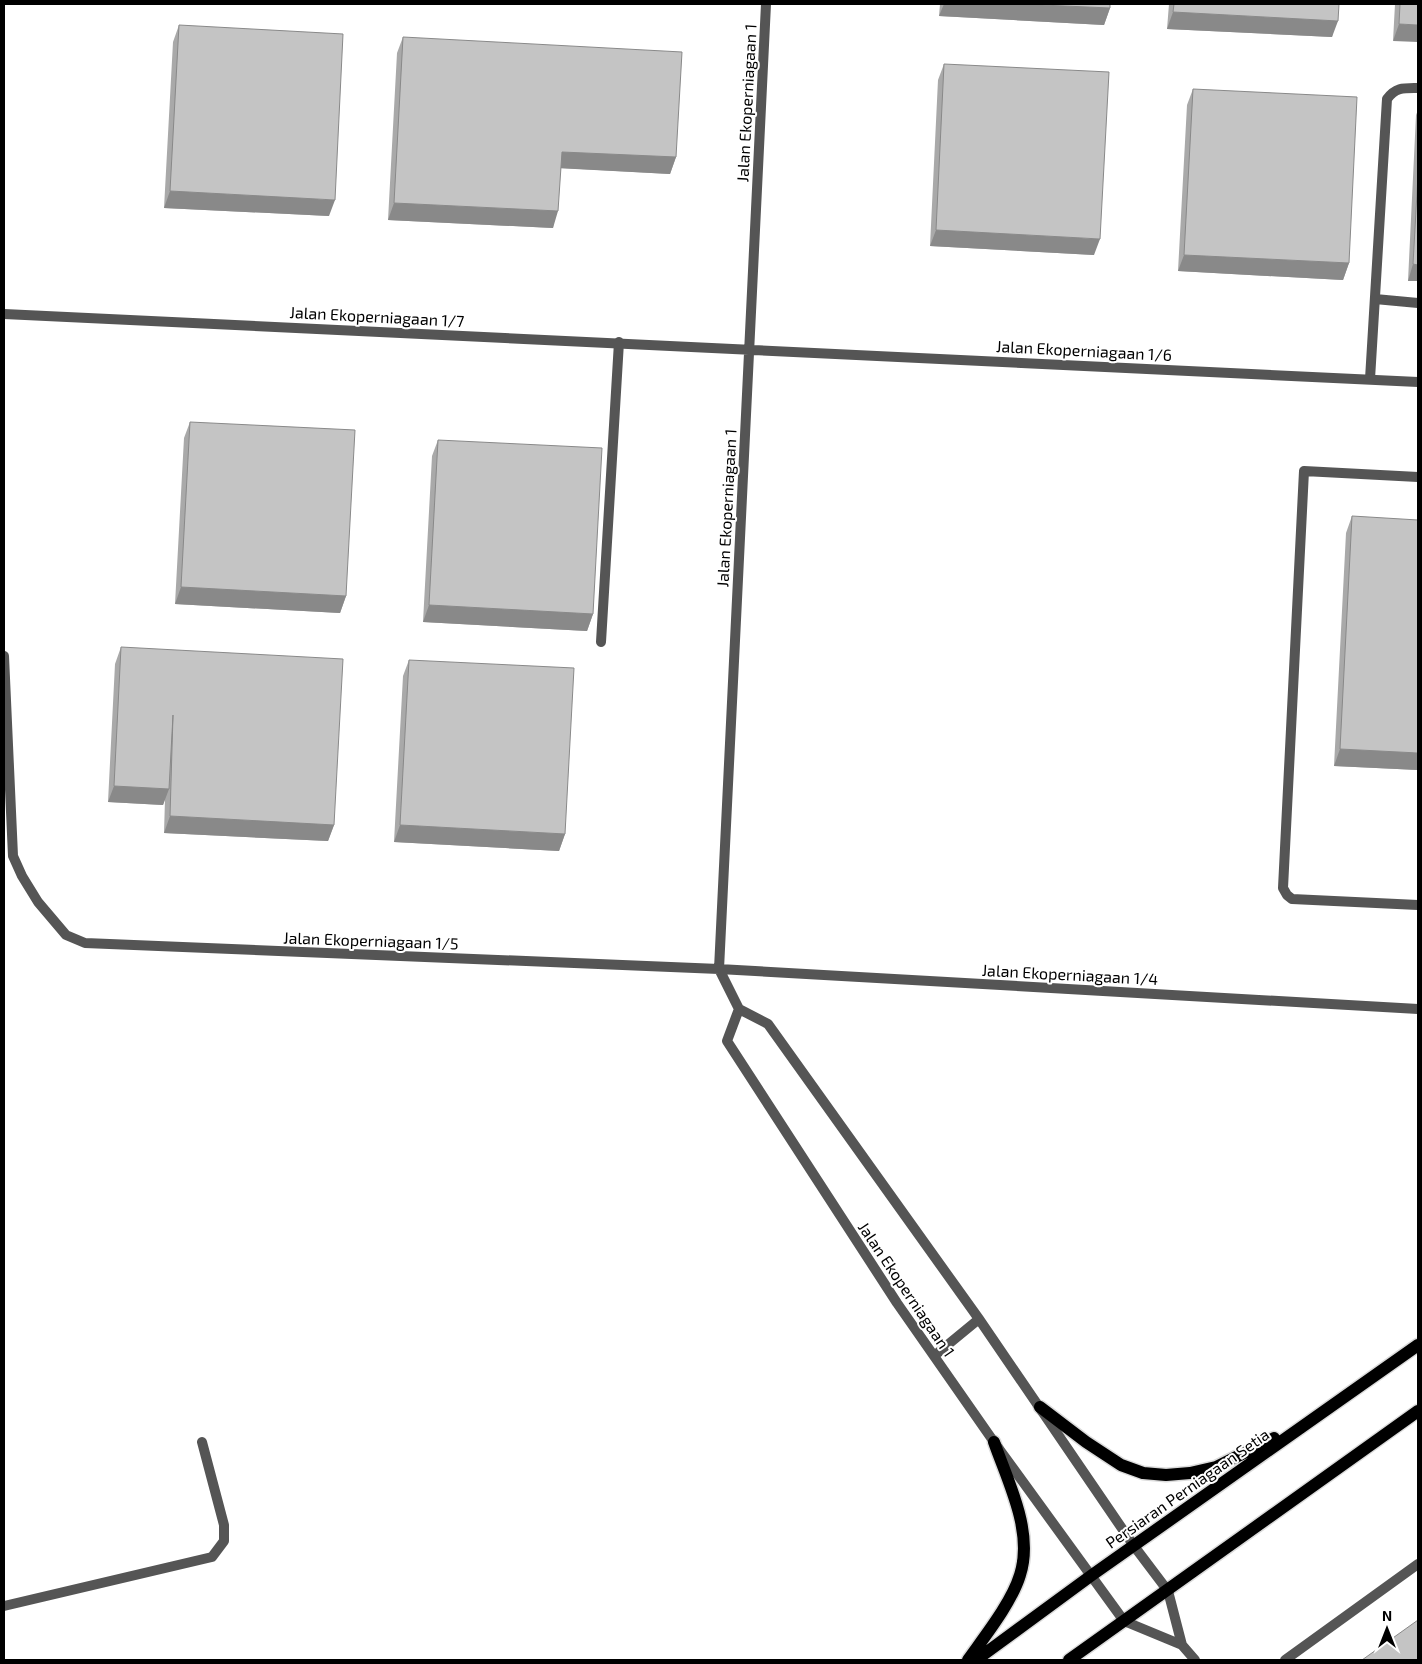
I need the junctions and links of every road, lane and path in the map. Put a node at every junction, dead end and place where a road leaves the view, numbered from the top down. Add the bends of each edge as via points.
1 (766, 4) edge
2 (1418, 88) edge
3 (1375, 299) junction
4 (1418, 303) edge
5 (4, 314) edge
6 (619, 342) junction
7 (748, 348) junction
8 (1370, 379) junction
9 (1418, 382) edge
10 (1418, 477) edge
11 (601, 642) dead end
12 (4, 656) edge
13 (1418, 905) edge
14 (720, 969) junction
15 (739, 1009) junction
16 (1418, 1009) edge
17 (979, 1320) junction
18 (1418, 1345) edge
19 (934, 1356) junction
20 (1040, 1406) junction
21 (1418, 1411) edge
22 (1308, 1421) junction
23 (202, 1442) dead end
24 (994, 1442) junction
25 (1134, 1546) junction
26 (1418, 1564) edge
27 (1092, 1574) junction
28 (1168, 1591) junction
29 (4, 1606) edge
30 (1124, 1621) junction
31 (1182, 1645) junction
32 (968, 1660) edge
33 (976, 1660) edge
34 (1070, 1660) edge
35 (1195, 1660) edge
36 (1285, 1660) edge

1 - 7 street, Jalan Ekoperniagaan 1
2 - 3 street via 1392,92 1387,100
3 - 4 street
3 - 8 street
5 - 6 street, Jalan Ekoperniagaan 1/7
6 - 7 street, Jalan Ekoperniagaan 1/7
6 - 11 street
7 - 8 street, Jalan Ekoperniagaan 1/6
7 - 14 street, Jalan Ekoperniagaan 1
8 - 9 street, Jalan Ekoperniagaan 1/6
10 - 13 street via 1304,471 1283,888 1292,898
12 - 14 street, Jalan Ekoperniagaan 1/5 via 13,856 38,902 66,935 85,943
14 - 15 street, Jalan Ekoperniagaan 1
14 - 16 street, Jalan Ekoperniagaan 1/4
15 - 17 street via 768,1024
15 - 19 street, Jalan Ekoperniagaan 1 via 727,1041
17 - 19 street
17 - 20 street
18 - 22 main road, Persiaran Perniagaan Setia
19 - 24 street, Jalan Ekoperniagaan 1
20 - 22 main road via 1121,1465 1166,1475 1216,1467
20 - 25 street
21 - 28 main road
22 - 25 main road, Persiaran Perniagaan Setia
23 - 29 street via 224,1525 224,1540 212,1557
24 - 27 street, Jalan Ekoperniagaan 1
24 - 32 main road via 1022,1519 1025,1543 1021,1574 1011,1595
25 - 27 main road, Persiaran Perniagaan Setia
25 - 28 street
26 - 36 street
27 - 30 street, Jalan Ekoperniagaan 1
27 - 33 main road, Persiaran Perniagaan Setia
28 - 30 main road
28 - 31 street
30 - 31 street
30 - 34 main road
31 - 35 street

